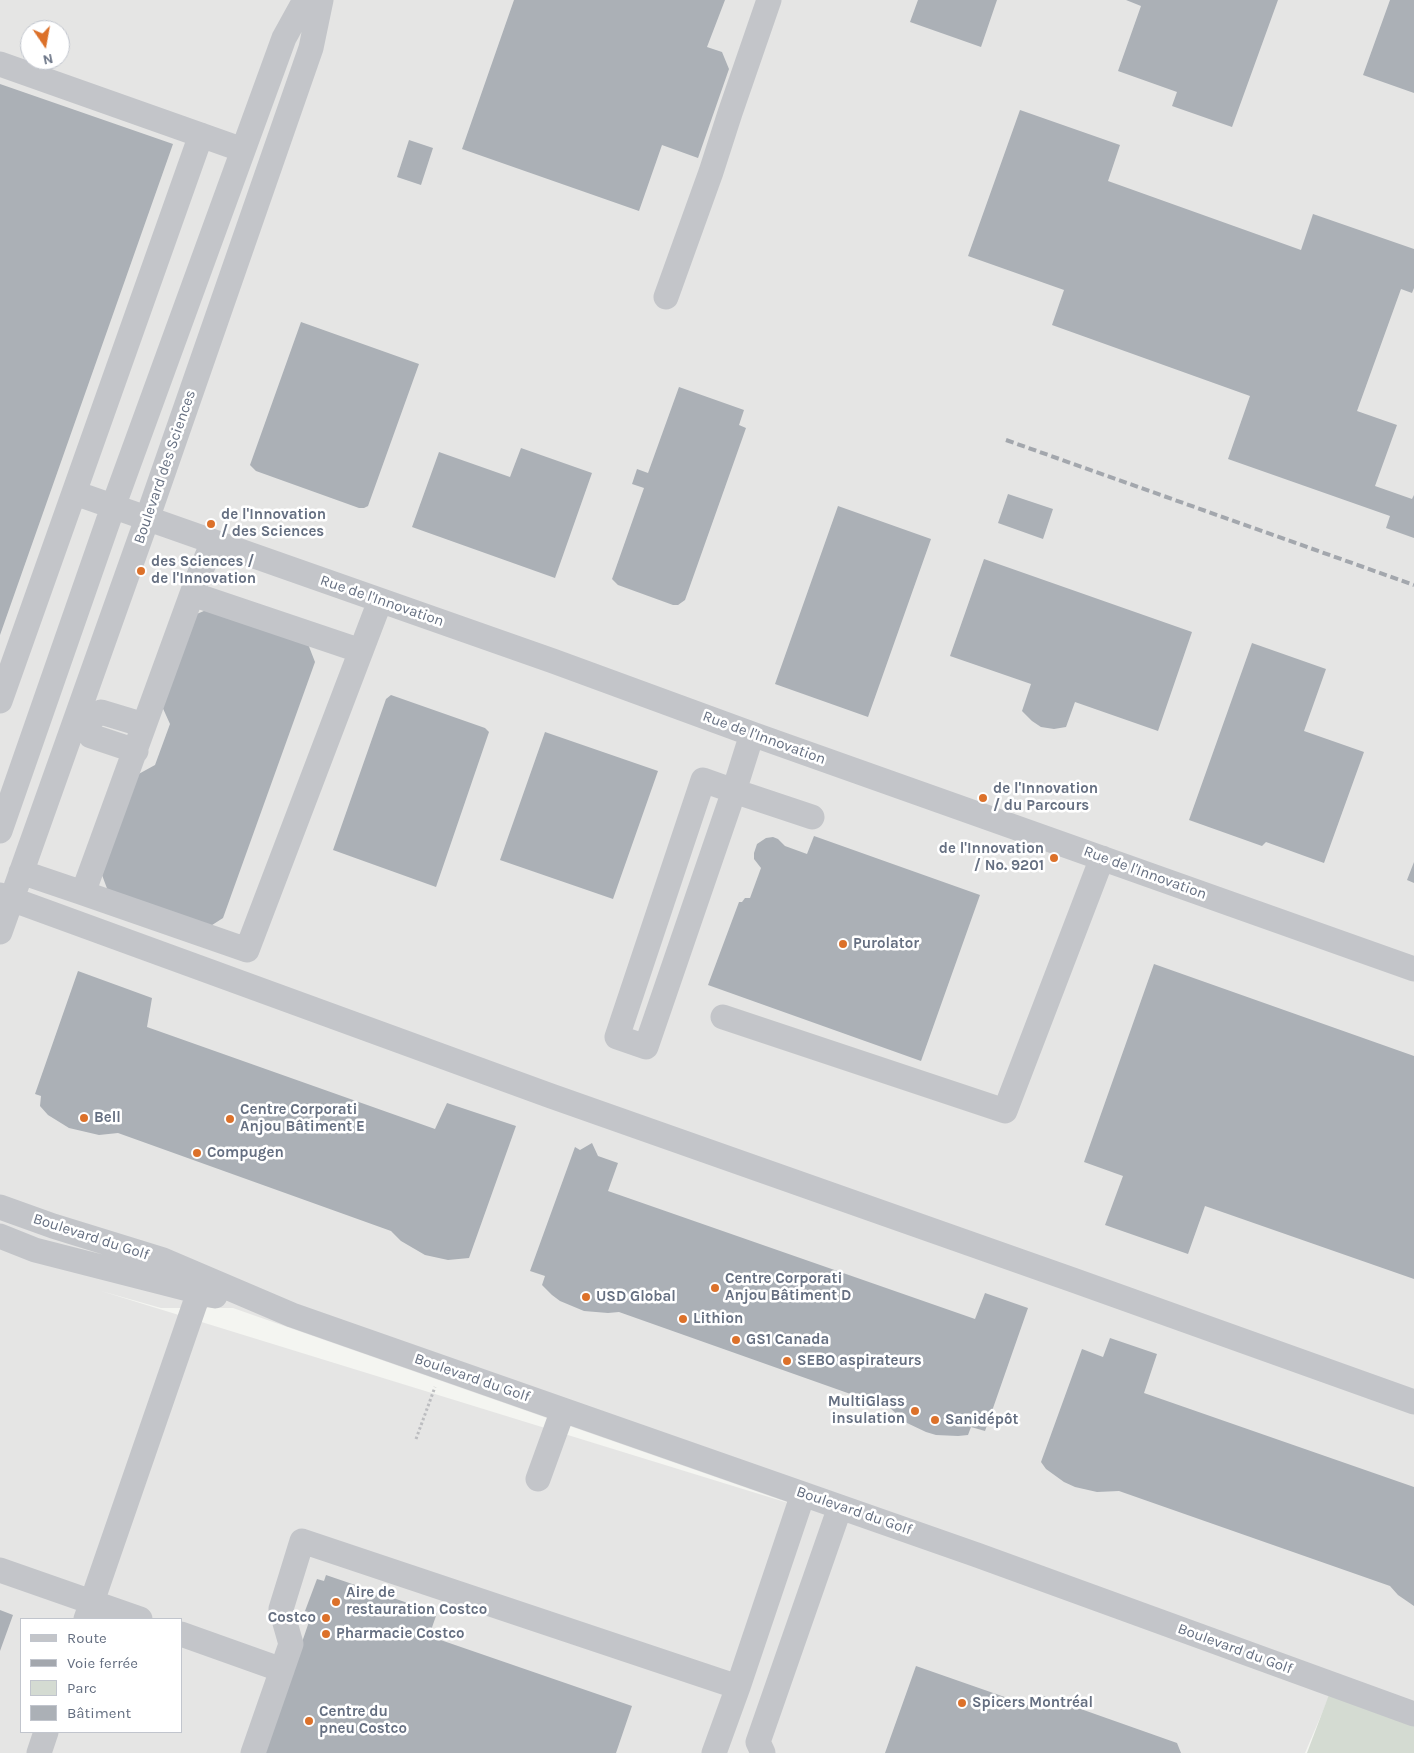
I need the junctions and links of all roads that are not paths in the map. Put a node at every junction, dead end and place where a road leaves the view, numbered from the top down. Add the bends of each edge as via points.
1 (304, 0) edge
2 (322, 0) edge
3 (769, 0) edge
4 (0, 64) edge
5 (201, 134) junction
6 (243, 150) junction
7 (666, 297) dead end
8 (74, 493) junction
9 (113, 507) junction
10 (147, 519) junction
11 (213, 542) junction
12 (192, 594) junction
13 (380, 601) junction
14 (361, 651) junction
15 (0, 700) edge
16 (82, 719) junction
17 (144, 725) junction
18 (752, 734) junction
19 (136, 751) junction
20 (10, 771) edge
21 (734, 791) junction
22 (812, 817) dead end
23 (0, 831) edge
24 (1102, 858) junction
25 (21, 872) junction
26 (83, 893) junction
27 (6, 897) edge
28 (0, 932) edge
29 (1414, 969) edge
30 (723, 1017) dead end
31 (0, 1207) edge
32 (0, 1236) edge
33 (199, 1292) junction
34 (292, 1315) junction
35 (1414, 1402) edge
36 (563, 1410) junction
37 (538, 1479) dead end
38 (803, 1494) junction
39 (840, 1507) junction
40 (0, 1570) edge
41 (89, 1611) edge
42 (134, 1618) edge
43 (182, 1634) edge
44 (282, 1670) junction
45 (738, 1687) junction
46 (1414, 1714) edge
47 (46, 1733) edge
48 (39, 1753) edge
49 (253, 1753) edge
50 (714, 1753) edge
51 (763, 1753) edge

1 - 6 street via 284,38
2 - 10 street, Boulevard des Sciences via 311,48
3 - 7 street
4 - 5 street
5 - 6 street
5 - 8 street
6 - 9 street
8 - 9 street, Rue de l'Innovation
8 - 15 street
9 - 10 street, Rue de l'Innovation
9 - 20 street
10 - 11 street, Rue de l'Innovation
10 - 16 street, Boulevard des Sciences
11 - 12 street
11 - 13 street, Rue de l'Innovation
12 - 14 street
12 - 17 street
13 - 14 street
13 - 18 street, Rue de l'Innovation
14 - 26 street via 247,950
16 - 17 street via 101,712
16 - 19 street via 91,736
16 - 25 street, Boulevard des Sciences
17 - 19 street
18 - 21 street
18 - 24 street, Rue de l'Innovation
19 - 26 street
20 - 23 street
21 - 21 street via 646,1047 616,1037 703,780
21 - 22 street
24 - 29 street, Rue de l'Innovation
24 - 30 street via 1005,1111
25 - 26 street
25 - 27 street, Boulevard des Sciences
27 - 28 street, Boulevard des Sciences
27 - 35 street via 551,1096
31 - 34 street, Boulevard du Golf via 163,1260
32 - 33 street, Boulevard du Golf via 35,1250
33 - 34 street, Boulevard du Golf
33 - 41 street
34 - 36 street, Boulevard du Golf
36 - 37 street
36 - 38 street, Boulevard du Golf
38 - 39 street, Boulevard du Golf
38 - 45 street
39 - 46 street, Boulevard du Golf
39 - 51 street via 758,1742
40 - 41 street
41 - 42 street
43 - 44 street
44 - 45 street via 291,1644 281,1609 302,1541
44 - 49 street
45 - 50 street
47 - 48 street

